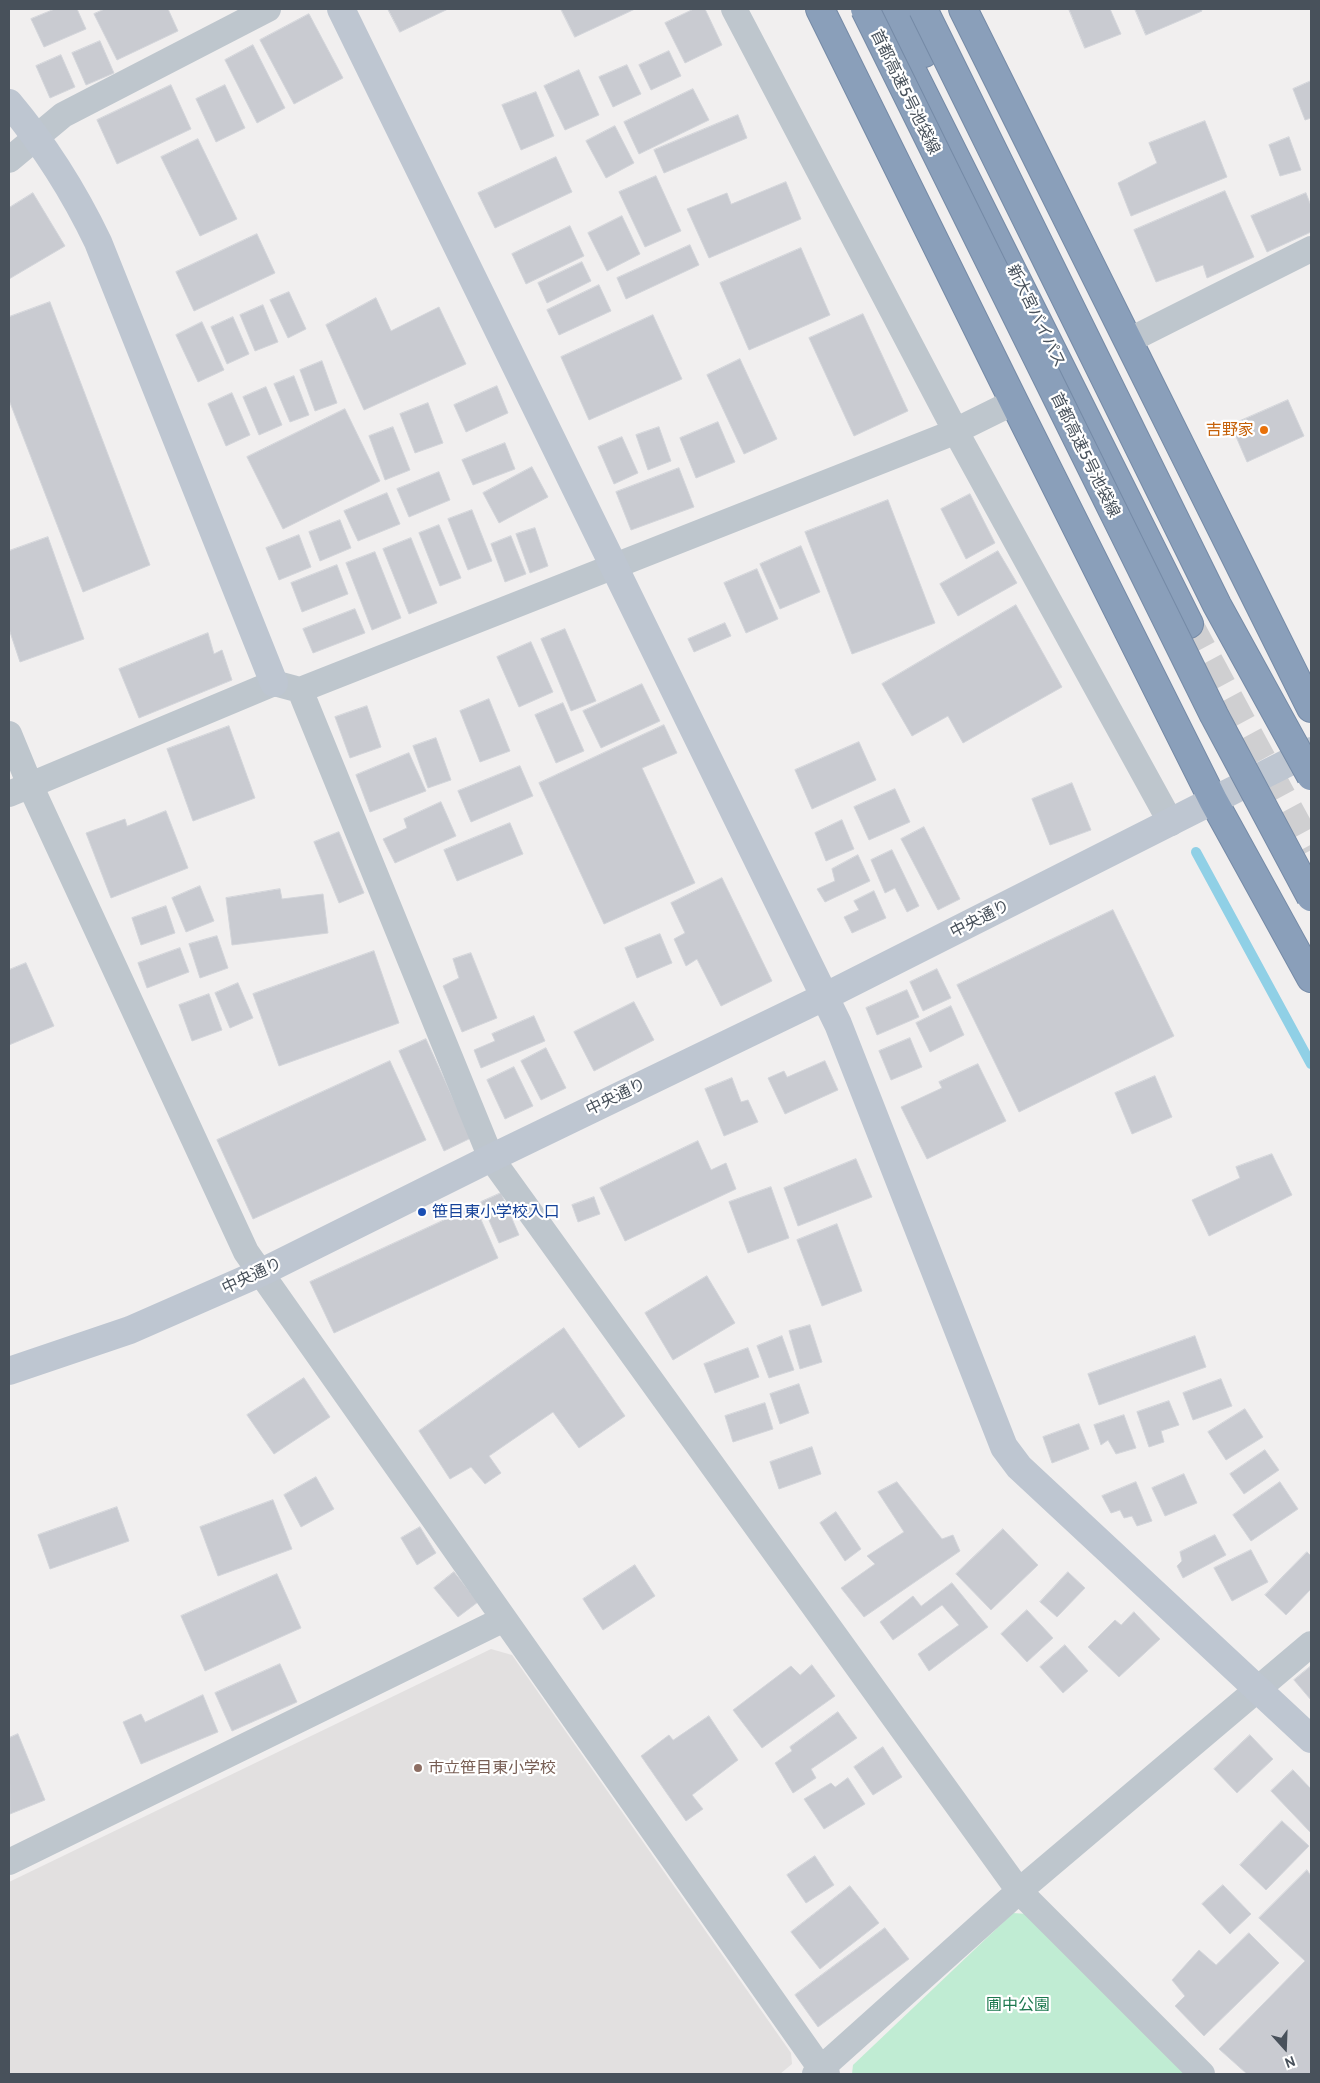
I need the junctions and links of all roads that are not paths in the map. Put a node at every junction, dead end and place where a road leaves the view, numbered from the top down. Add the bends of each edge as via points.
1 (268, 9) edge
2 (341, 9) edge
3 (734, 9) edge
4 (820, 9) edge
5 (865, 9) edge
6 (881, 9) edge
7 (904, 9) edge
8 (923, 9) edge
9 (963, 9) edge
10 (9, 103) edge
11 (37, 137) junction
12 (9, 160) edge
13 (1311, 250) edge
14 (1128, 341) junction
15 (1014, 402) junction
16 (955, 430) junction
17 (616, 567) junction
18 (287, 686) junction
19 (1311, 708) edge
20 (9, 734) edge
21 (1311, 751) edge
22 (1311, 776) edge
23 (19, 790) edge
24 (1213, 800) junction
25 (1172, 823) junction
26 (1311, 897) edge
27 (1311, 978) edge
28 (824, 997) junction
29 (491, 1158) junction
30 (260, 1273) junction
31 (9, 1371) edge
32 (504, 1619) junction
33 (1311, 1644) edge
34 (1258, 1690) junction
35 (1311, 1739) edge
36 (9, 1862) edge
37 (1019, 1891) junction
38 (821, 2072) edge
39 (1202, 2074) edge

1 - 11 street via 62,115
2 - 17 street
3 - 16 street
4 - 15 highway
5 - 26 highway, 首都高速5号池袋線, bridge via 1214,715
6 - 7 highway, 新大宮バイパス via 1196,620
8 - 22 highway, bridge via 1213,596
9 - 14 highway
10 - 11 street
11 - 12 street
11 - 18 street via 70,187 98,242
13 - 14 street
14 - 19 highway
15 - 16 street
15 - 24 highway
16 - 17 street
16 - 25 street
17 - 18 street
17 - 28 street
18 - 23 street
18 - 29 street
20 - 23 street
21 - 24 street, 中央通り
23 - 30 street via 246,1252
24 - 25 street, 中央通り
24 - 27 highway
25 - 28 street, 中央通り
28 - 29 street, 中央通り
28 - 34 street via 838,1024 1004,1447 1011,1458
29 - 30 street, 中央通り
29 - 37 street
30 - 31 street, 中央通り via 130,1330
30 - 32 street
32 - 36 street
32 - 38 street
33 - 34 street
34 - 35 street
34 - 37 street
37 - 38 street
37 - 39 street

